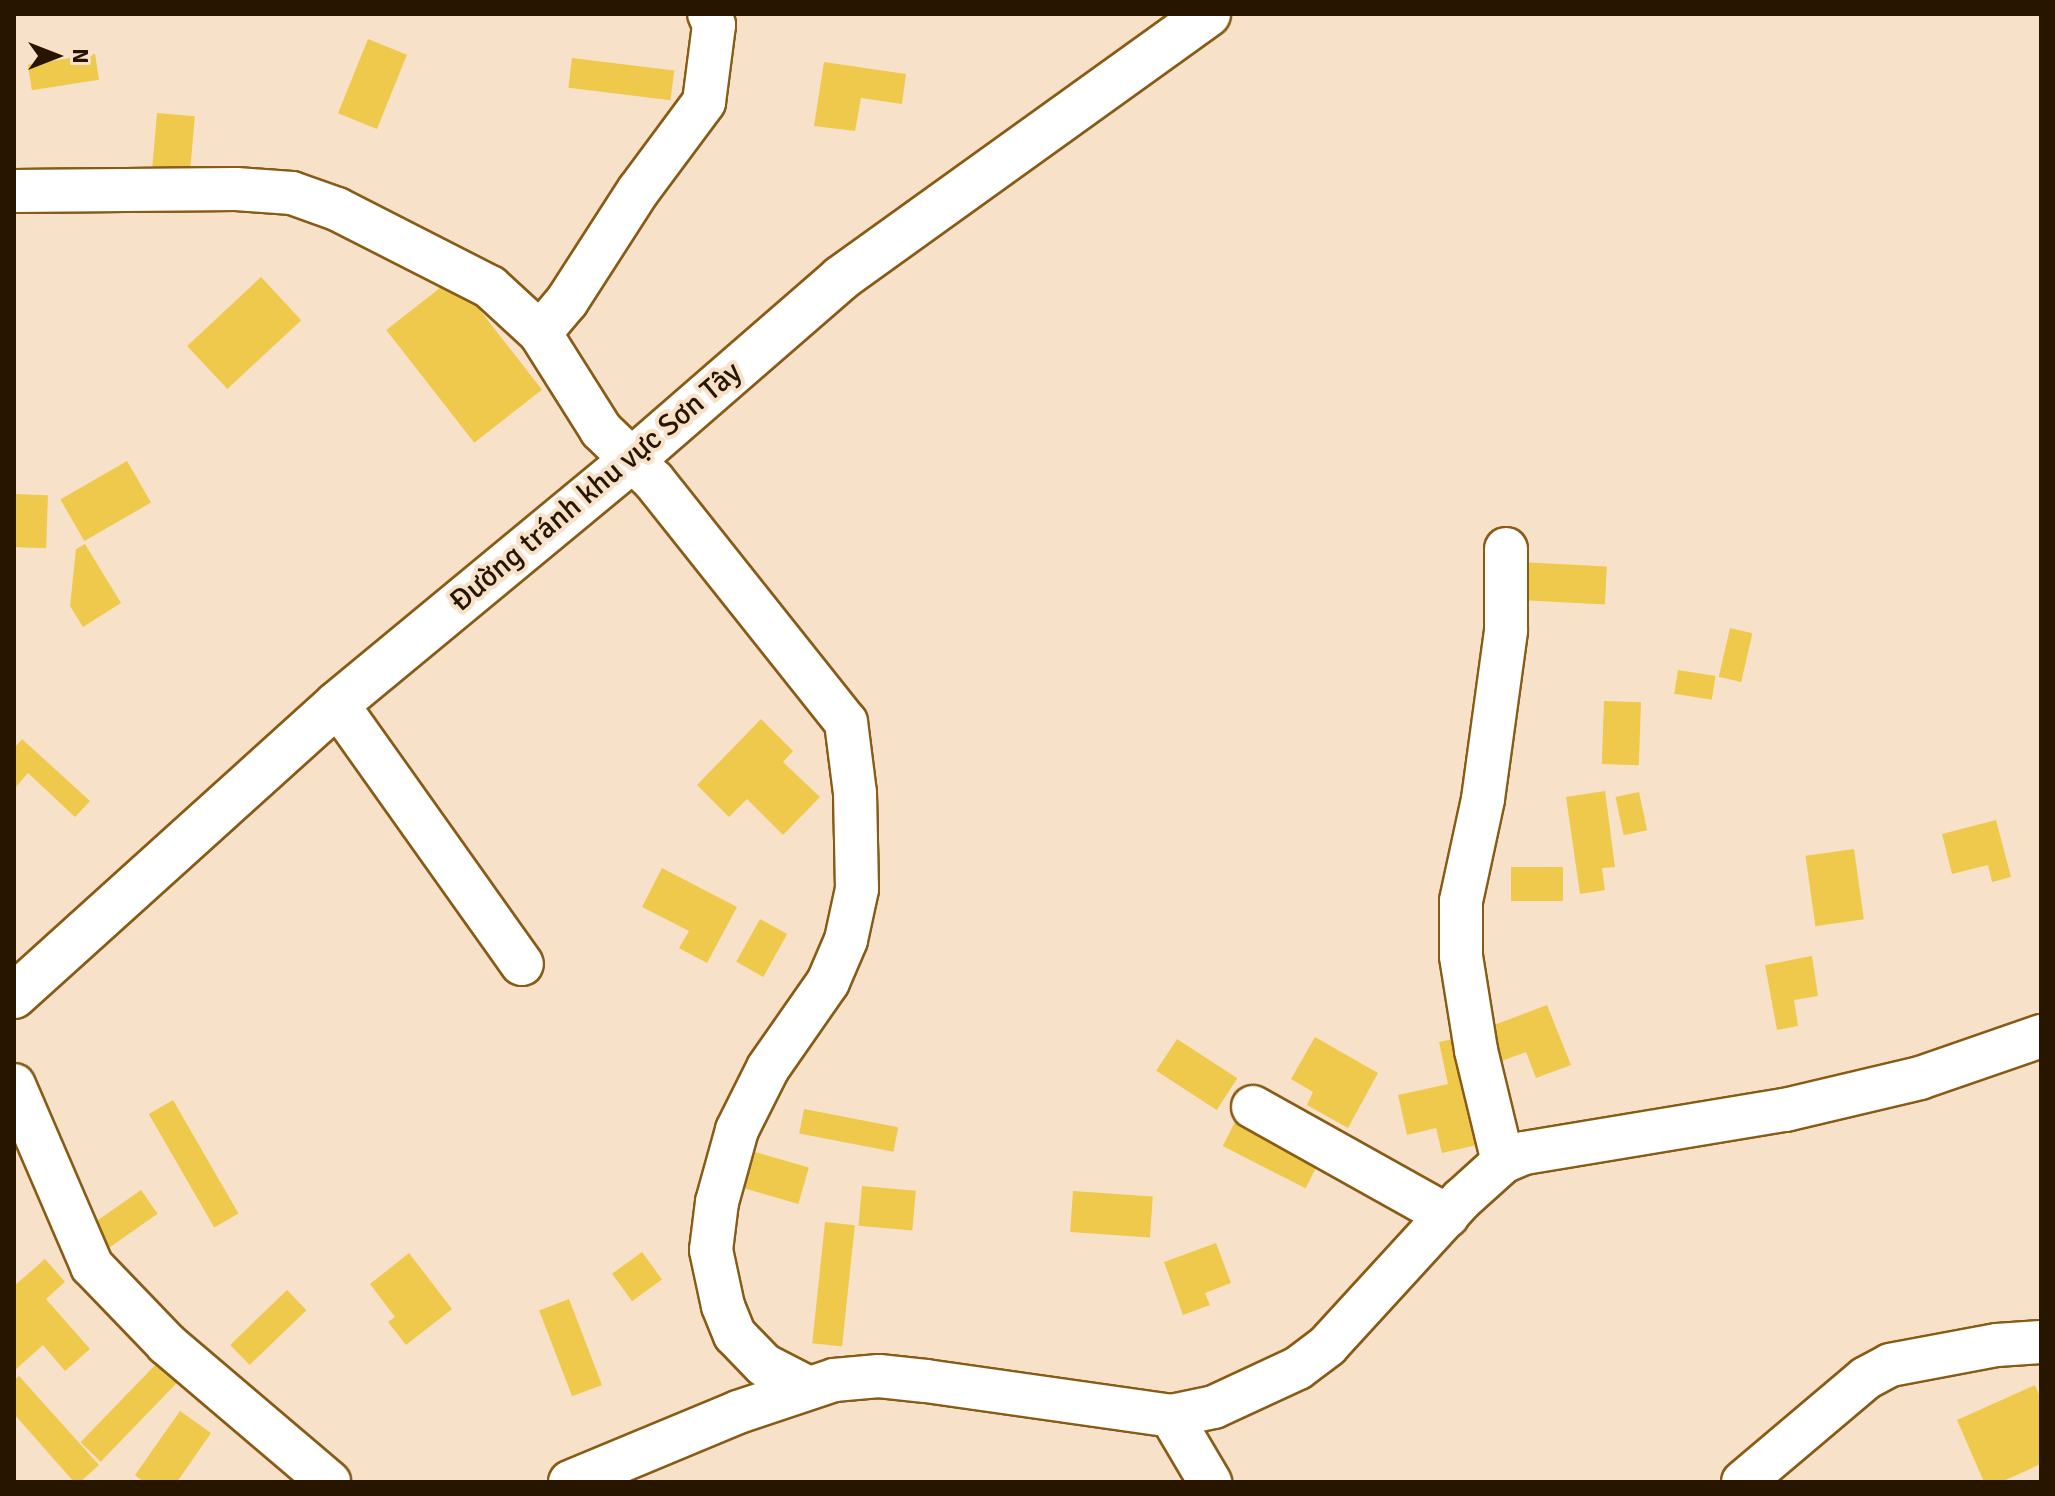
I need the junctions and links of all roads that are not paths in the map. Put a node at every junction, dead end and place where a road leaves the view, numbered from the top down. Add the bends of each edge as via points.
1 (709, 14) edge
2 (1208, 14) edge
3 (14, 191) edge
4 (540, 333) junction
5 (632, 460) junction
6 (1506, 549) dead end
7 (337, 704) junction
8 (522, 964) dead end
9 (14, 996) edge
10 (2041, 1036) edge
11 (14, 1085) edge
12 (1253, 1107) dead end
13 (1503, 1162) junction
14 (1448, 1216) junction
15 (2041, 1342) edge
16 (807, 1387) junction
17 (1171, 1416) junction
18 (329, 1482) edge
19 (570, 1482) edge
20 (1210, 1482) edge
21 (1743, 1482) edge

1 - 4 street via 714,25 704,102
2 - 5 highway, Đường tránh khu vực Sơn Tây via 841,278
3 - 4 street via 292,193 337,209 490,287
4 - 5 street via 601,430
5 - 7 highway, Đường tránh khu vực Sơn Tây
5 - 16 street via 846,722 855,793 857,889 846,940 828,982 768,1068 737,1130 717,1202 711,1250 735,1335 764,1365
6 - 13 street via 1506,630 1483,799 1461,901 1461,956 1476,1050
7 - 8 street
7 - 9 highway, Đường tránh khu vực Sơn Tây
10 - 13 street via 1920,1078 1785,1110 1600,1138
11 - 18 street via 92,1266 167,1344
12 - 14 street
13 - 14 street
14 - 17 street via 1328,1345 1298,1368 1214,1407
15 - 21 street via 1890,1365 1866,1378
16 - 17 street via 879,1376
16 - 19 street
17 - 20 street

